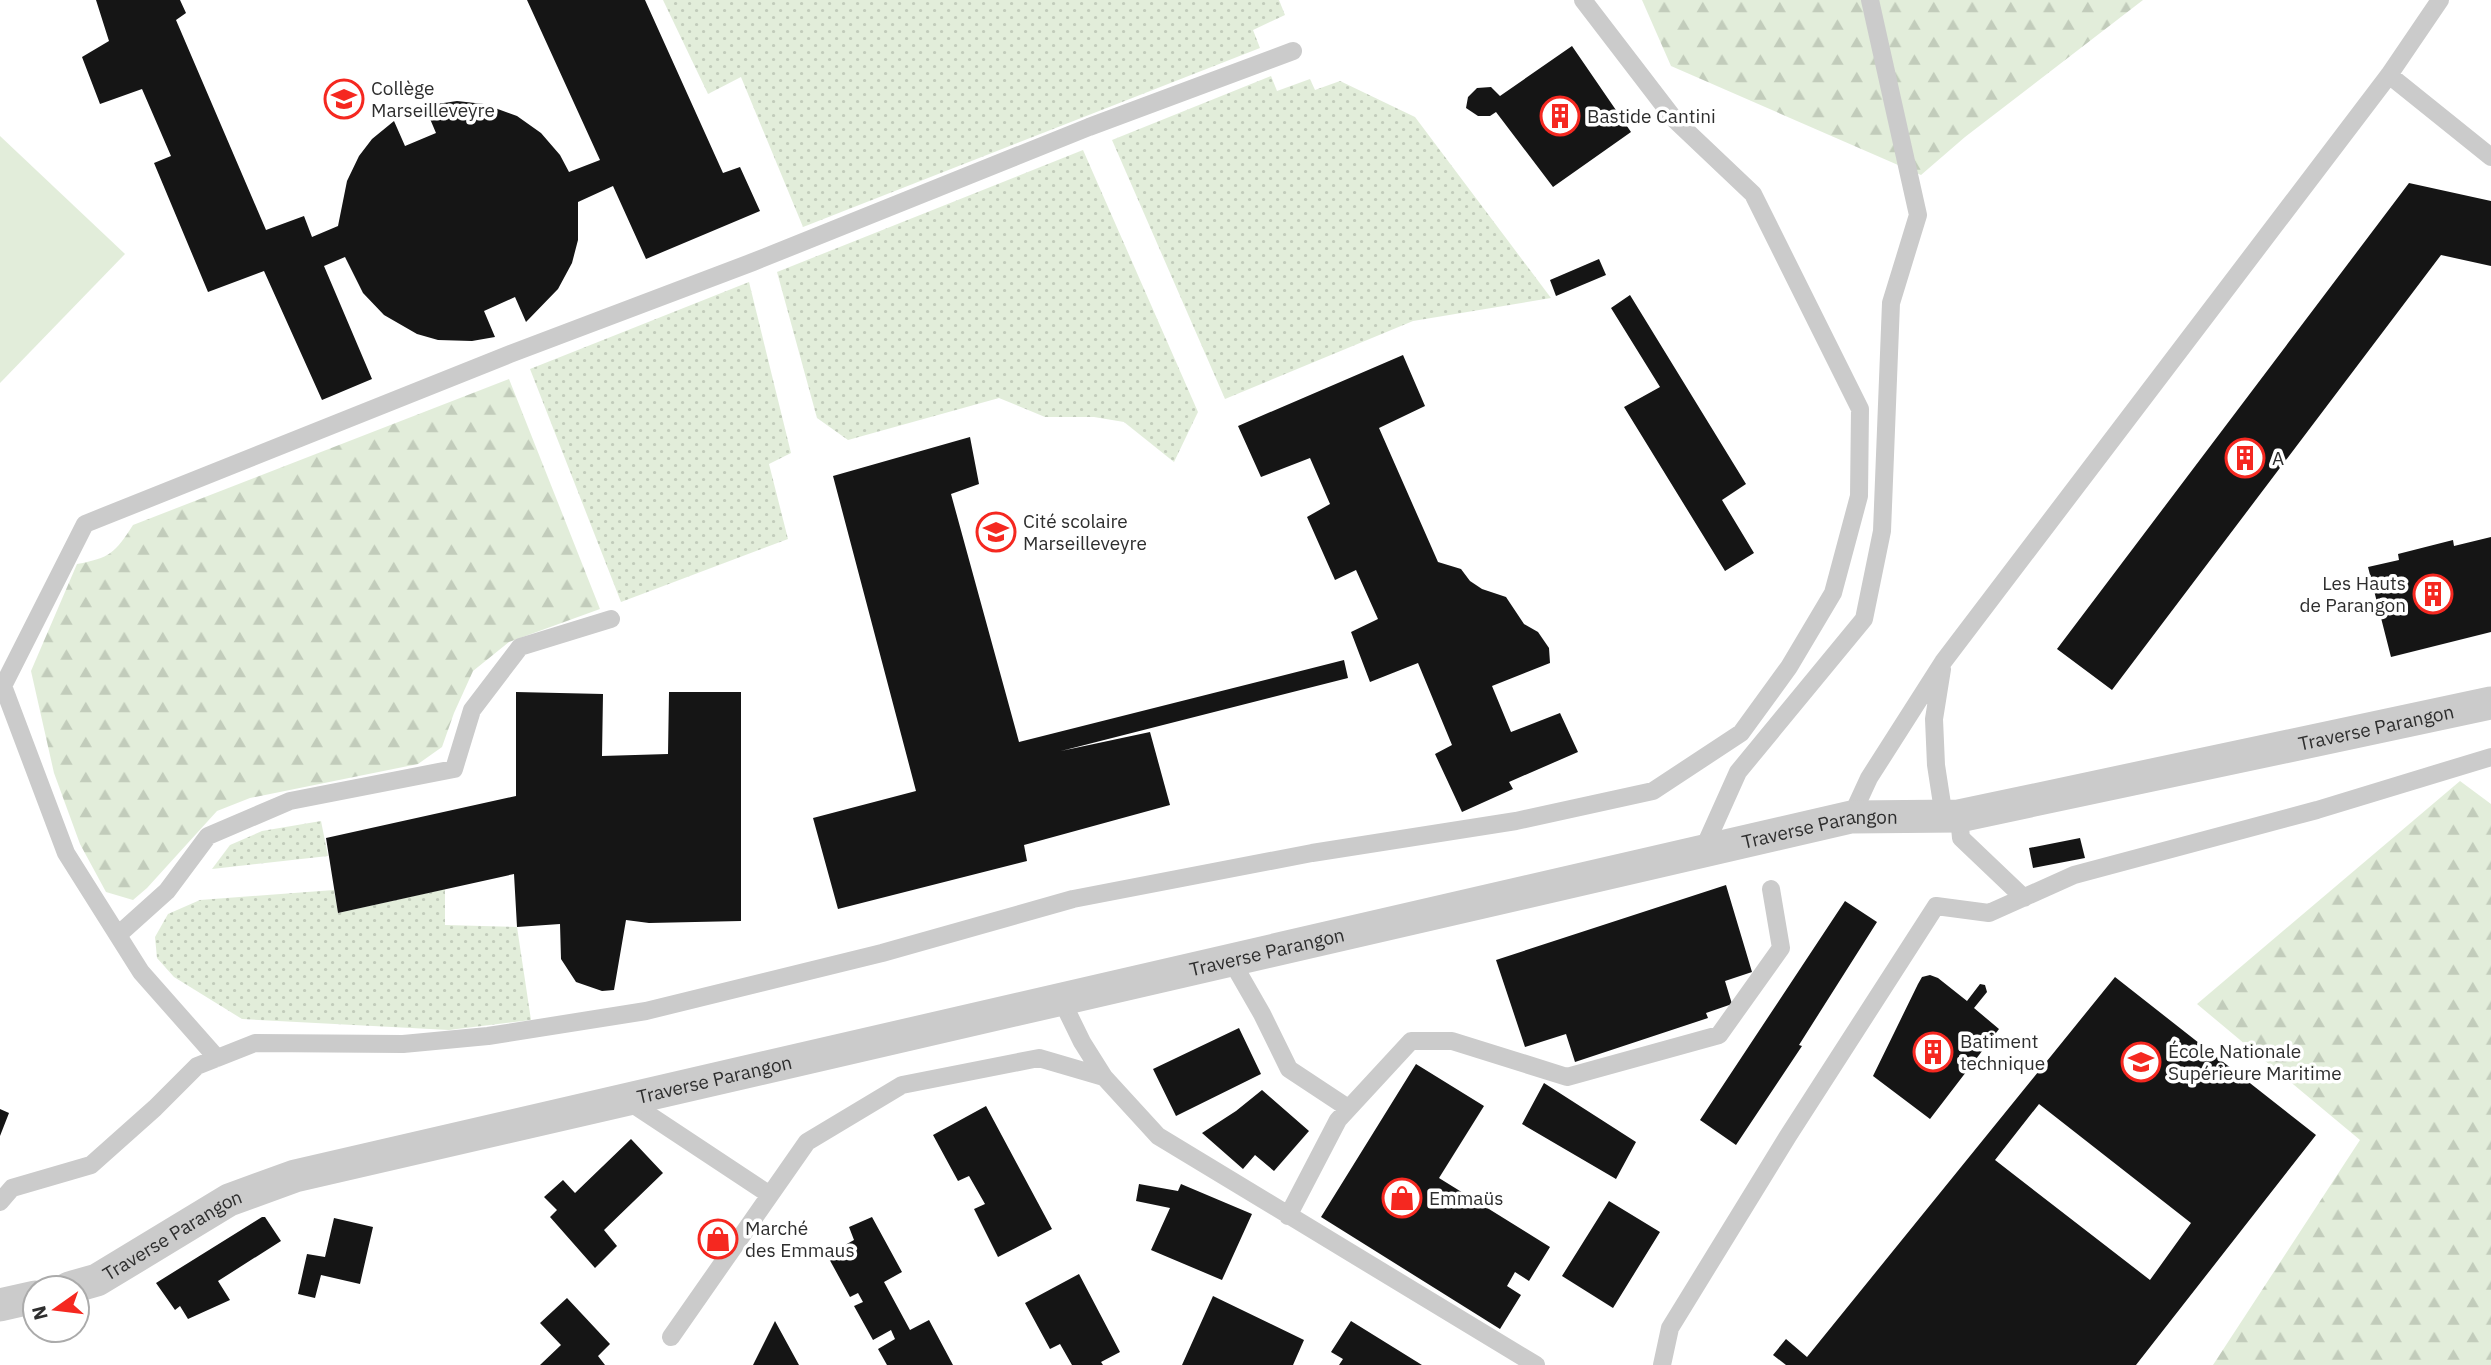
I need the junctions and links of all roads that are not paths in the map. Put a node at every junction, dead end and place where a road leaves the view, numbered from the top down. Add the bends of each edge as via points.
1 (1583, 0) edge
2 (1870, 0) edge
3 (2440, 0) edge
4 (1293, 51) dead end
5 (2389, 75) junction
6 (2491, 157) edge
7 (611, 618) dead end
8 (1943, 663) junction
9 (1, 689) edge
10 (2491, 703) edge
11 (2491, 757) edge
12 (1951, 816) junction
13 (1851, 817) junction
14 (1703, 850) junction
15 (1771, 889) dead end
16 (2024, 898) junction
17 (118, 935) junction
18 (1231, 960) junction
19 (1061, 999) junction
20 (217, 1058) junction
21 (1104, 1077) junction
22 (625, 1100) junction
23 (1348, 1108) junction
24 (770, 1195) junction
25 (0, 1202) edge
26 (1288, 1216) junction
27 (91, 1282) edge
28 (21, 1300) edge
29 (0, 1305) edge
30 (671, 1337) dead end
31 (1536, 1365) edge
32 (1662, 1365) edge

1 - 20 lane via 1675,120 1753,194 1860,409 1859,496 1833,593 1789,667 1741,733 1653,791 1516,821 1312,853 1073,899 882,953 646,1011 488,1036 403,1044 255,1043
2 - 14 lane via 1918,215 1891,303 1882,531 1864,619 1738,772
3 - 5 lane
4 - 9 lane via 1089,127 85,524
5 - 6 lane
5 - 8 lane
7 - 17 lane via 520,647 472,710 454,769 290,801 208,836 167,891
8 - 12 lane via 1934,719 1937,765
8 - 13 lane via 1869,778
9 - 17 lane via 65,853
10 - 12 street, Traverse Parangon
11 - 16 lane via 2317,810 2074,875
12 - 13 street, Traverse Parangon
12 - 16 lane via 1961,838
13 - 14 street, Traverse Parangon
14 - 18 street, Traverse Parangon
15 - 23 lane via 1781,948 1719,1035 1567,1077 1452,1041 1411,1041
16 - 32 lane via 1989,913 1936,906 1670,1328
17 - 20 lane via 141,972
18 - 19 street, Traverse Parangon
18 - 23 lane via 1289,1069
19 - 21 lane
19 - 22 street, Traverse Parangon
20 - 25 lane via 197,1066 91,1165 12,1188
21 - 24 lane via 1039,1058 902,1085 807,1142
21 - 26 lane via 1158,1136
22 - 24 lane
22 - 27 street, Traverse Parangon via 295,1176 229,1200
23 - 26 lane
24 - 30 lane
26 - 31 lane
28 - 29 street

